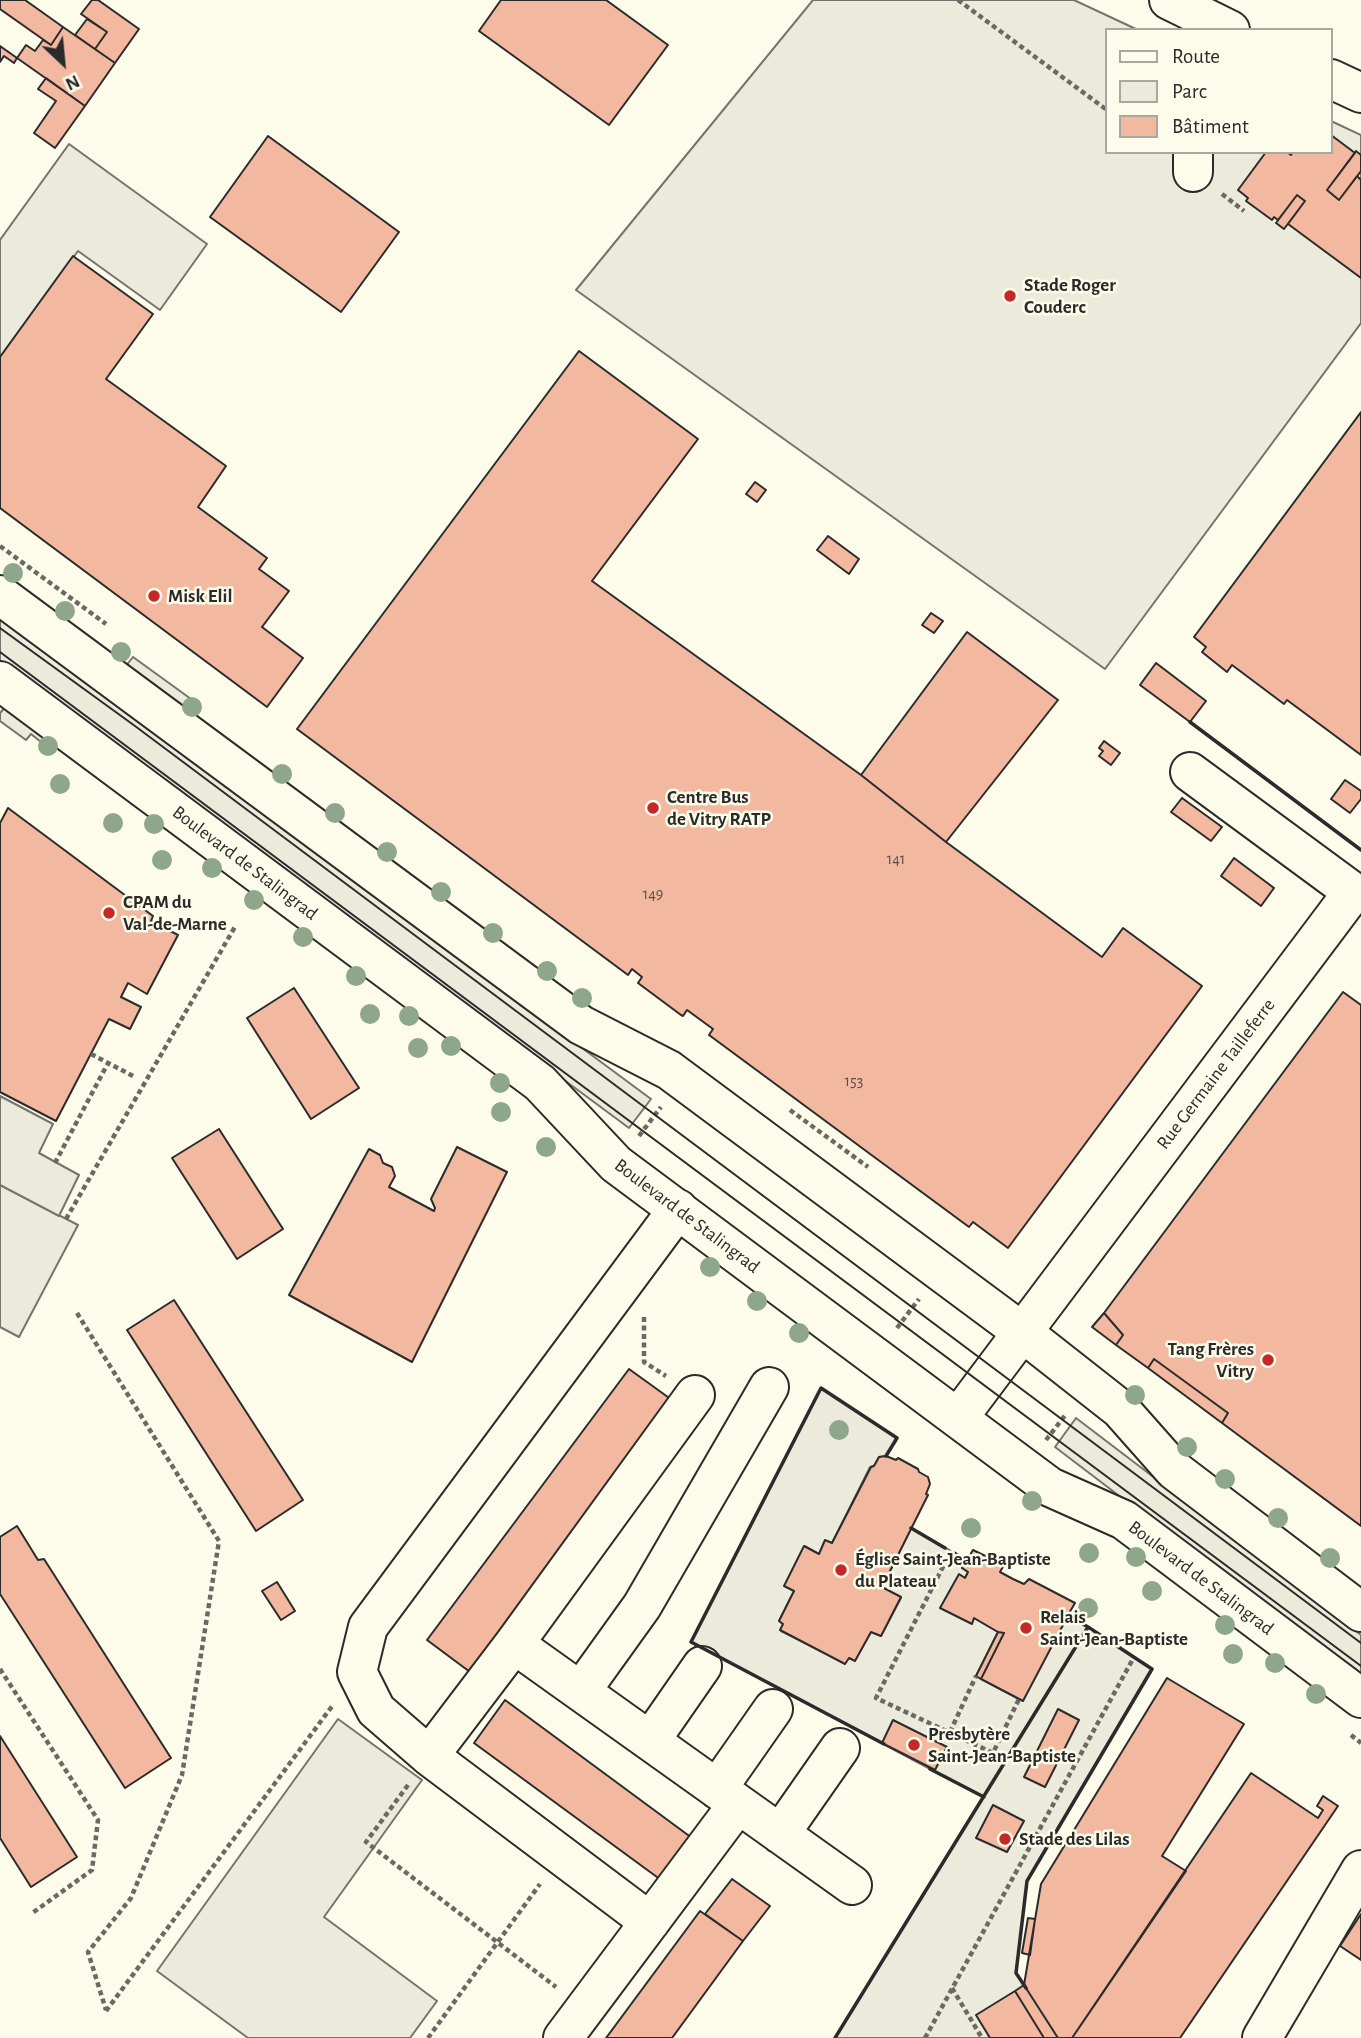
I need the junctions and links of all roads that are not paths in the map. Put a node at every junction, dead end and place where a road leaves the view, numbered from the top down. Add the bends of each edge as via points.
1 (1169, 0) edge
2 (1226, 28) edge
3 (1333, 80) edge
4 (1361, 93) edge
5 (0, 595) edge
6 (0, 681) edge
7 (1190, 772) dead end
8 (1357, 891) edge
9 (678, 1209) junction
10 (1022, 1332) junction
11 (769, 1387) dead end
12 (695, 1395) road end
13 (958, 1418) junction
14 (1361, 1612) edge
15 (514, 1644) junction
16 (702, 1666) dead end
17 (581, 1691) junction
18 (1361, 1698) edge
19 (773, 1709) dead end
20 (650, 1741) junction
21 (840, 1748) dead end
22 (429, 1756) junction
23 (728, 1796) junction
24 (780, 1834) junction
25 (1361, 1870) edge
26 (852, 1885) dead end
27 (650, 1922) junction
28 (573, 2024) edge
29 (1262, 2038) edge

1 - 2 main road
3 - 4 main road
5 - 10 main road via 581,1025 669,1070
6 - 9 main road, Boulevard de Stalingrad via 540,1083 616,1164
7 - 8 main road, Rue Germaine Tailleferre
8 - 10 main road, Rue Germaine Tailleferre
9 - 13 main road, Boulevard de Stalingrad
9 - 22 main road via 368,1627 357,1672 376,1710
10 - 13 main road, Rue Germaine Tailleferre
10 - 14 main road via 1120,1409 1174,1470
11 - 17 main road via 642,1605
12 - 15 main road
13 - 18 main road, Boulevard de Stalingrad via 1050,1487 1124,1520
15 - 17 main road
15 - 22 main road
16 - 20 main road
17 - 20 main road
19 - 23 main road
20 - 23 main road
21 - 24 main road
22 - 27 main road
23 - 24 main road
23 - 27 main road
24 - 26 main road
25 - 29 main road
27 - 28 main road

